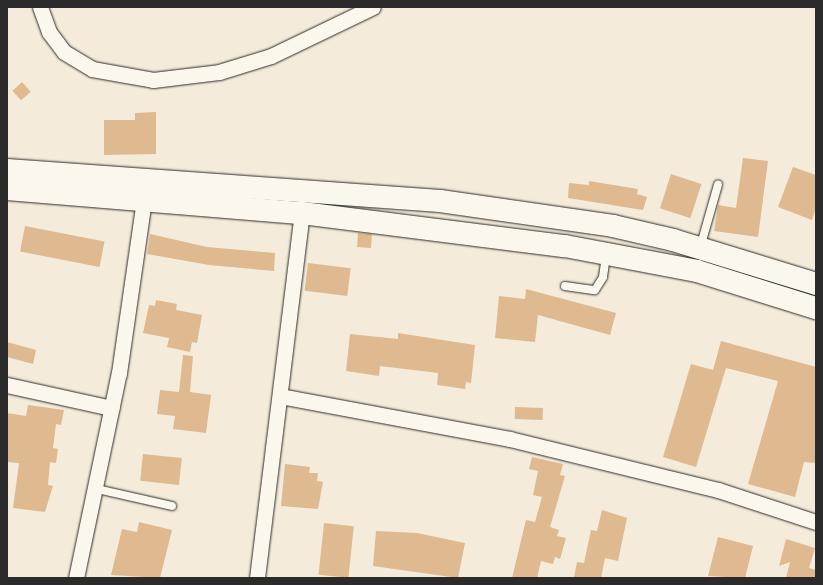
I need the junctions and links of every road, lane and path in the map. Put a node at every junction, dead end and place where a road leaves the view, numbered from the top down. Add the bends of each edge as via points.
1 (40, 7) edge
2 (373, 7) edge
3 (7, 170) edge
4 (718, 185) dead end
5 (7, 190) edge
6 (144, 200) junction
7 (302, 214) junction
8 (700, 249) junction
9 (607, 253) junction
10 (816, 284) edge
11 (565, 286) dead end
12 (816, 308) edge
13 (7, 385) edge
14 (280, 396) junction
15 (112, 408) junction
16 (97, 489) junction
17 (172, 506) dead end
18 (816, 521) edge
19 (76, 578) edge
20 (257, 578) edge

1 - 2 street via 49,32 64,52 92,69 153,80 219,72 271,56
3 - 8 street via 440,201 613,226
4 - 8 lane
5 - 6 street
6 - 7 street
6 - 15 street
7 - 9 street
7 - 14 street via 290,292
8 - 10 street
9 - 11 lane via 599,287 591,290
9 - 12 street via 697,272
13 - 15 street
14 - 18 street via 510,439 718,490
14 - 20 street
15 - 16 street
16 - 17 lane
16 - 19 street

